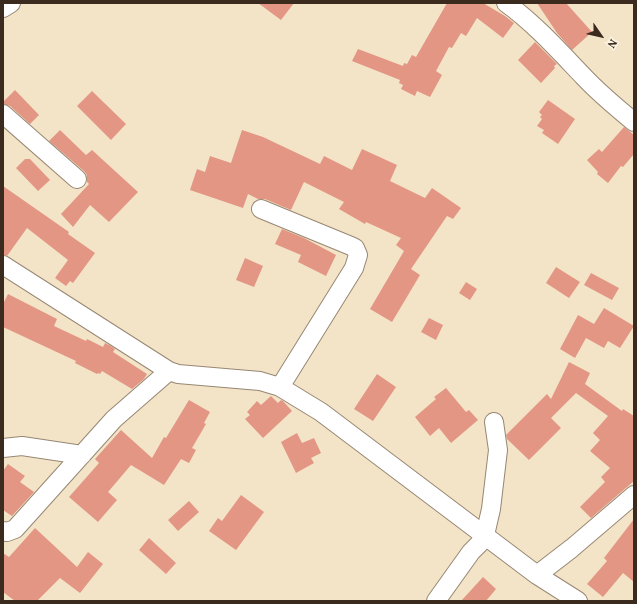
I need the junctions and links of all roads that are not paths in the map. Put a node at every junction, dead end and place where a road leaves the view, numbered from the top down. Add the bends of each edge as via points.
1 (11, 3) edge
2 (506, 3) edge
3 (3, 8) edge
4 (3, 114) edge
5 (634, 122) edge
6 (77, 179) dead end
7 (261, 210) dead end
8 (3, 265) edge
9 (169, 371) junction
10 (280, 387) junction
11 (494, 422) dead end
12 (3, 448) edge
13 (82, 455) junction
14 (634, 495) edge
15 (3, 531) edge
16 (485, 535) junction
17 (537, 575) junction
18 (436, 601) edge
19 (578, 601) edge

1 - 3 street
2 - 5 street via 521,14 584,77
4 - 6 street
7 - 10 street via 351,246 358,256 354,268
8 - 9 street
9 - 10 street via 260,381
9 - 13 street via 114,419
10 - 16 street via 321,412
11 - 16 street via 498,450 491,509
12 - 13 street via 22,446
13 - 15 street via 15,530
14 - 17 street
16 - 17 street
16 - 18 street
17 - 19 street

